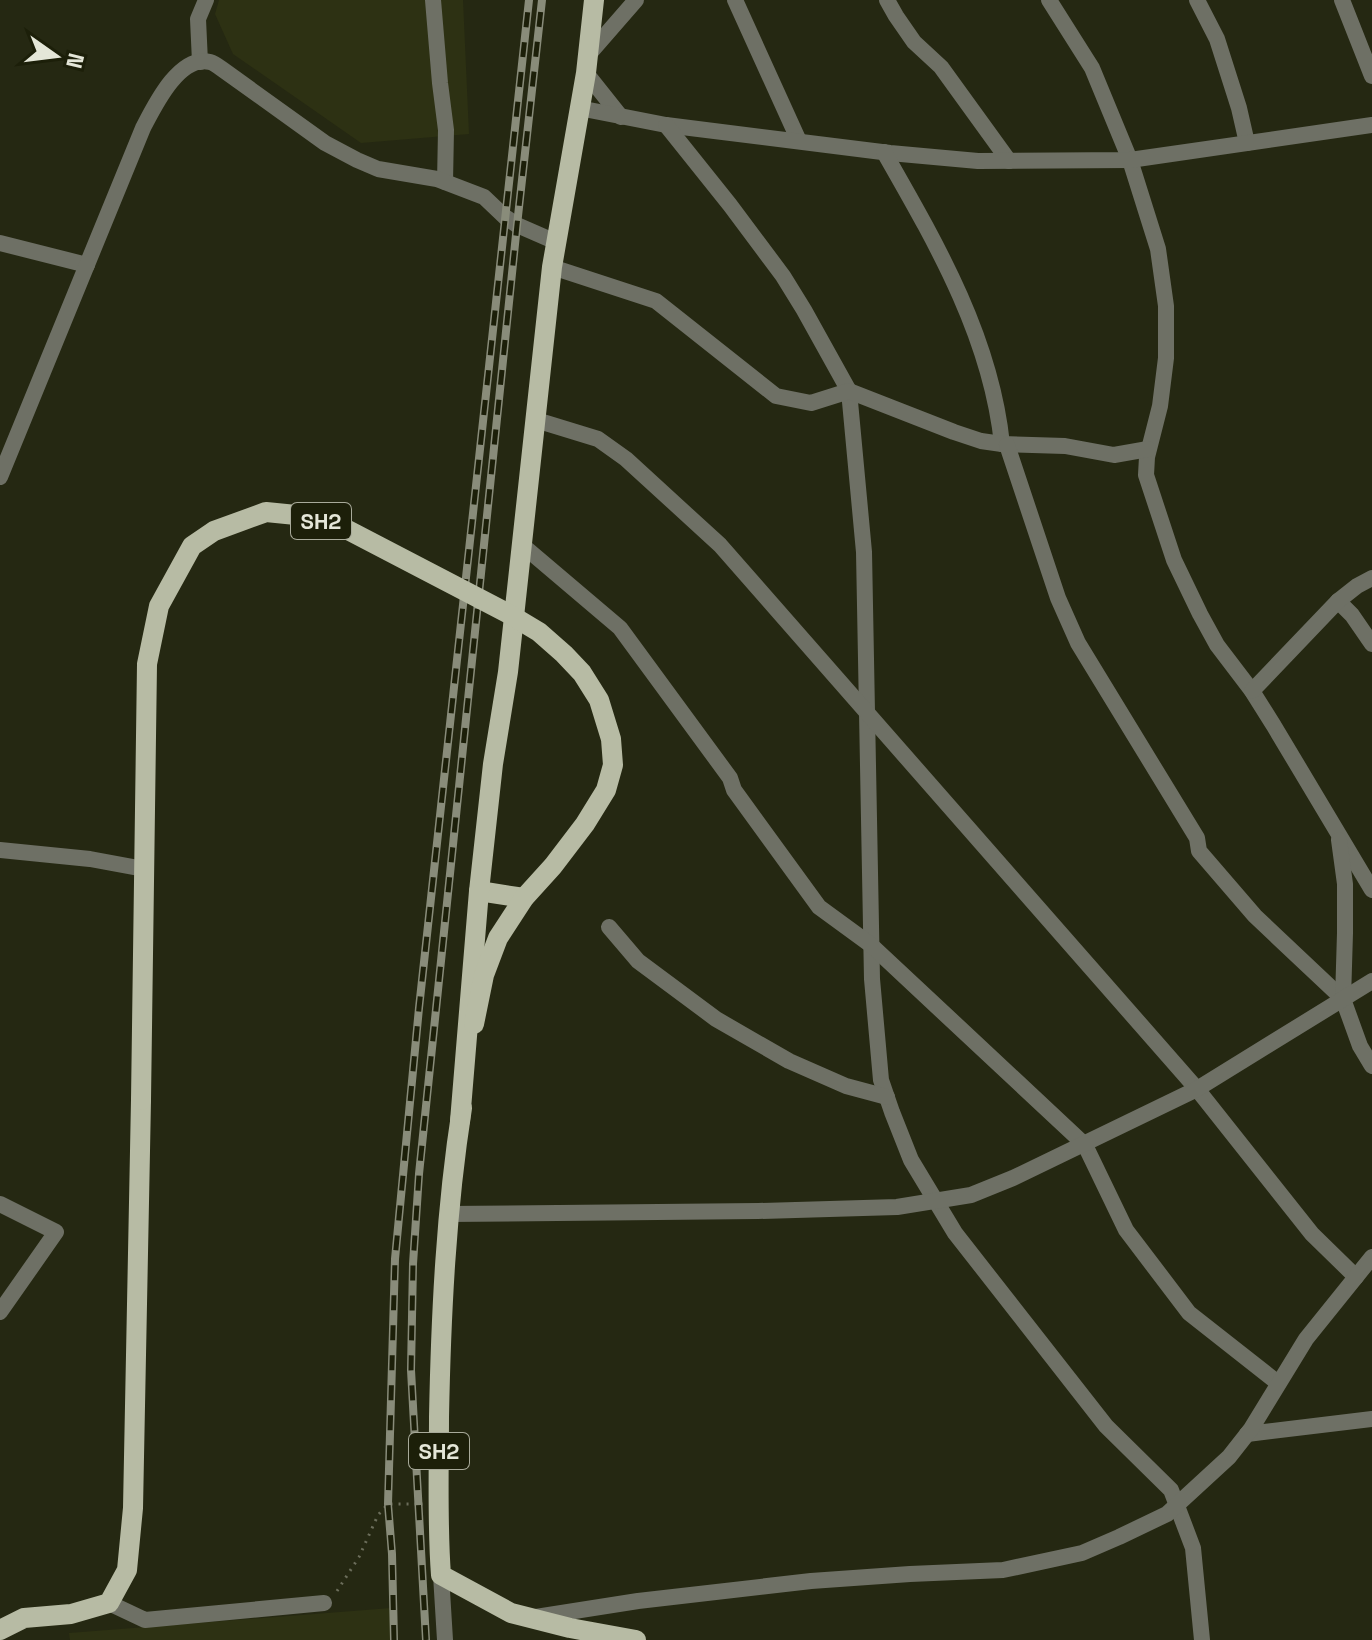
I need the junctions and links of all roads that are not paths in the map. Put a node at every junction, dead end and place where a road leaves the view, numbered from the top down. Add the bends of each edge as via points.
1 (206, 0) edge
2 (433, 0) edge
3 (594, 0) edge
4 (636, 0) edge
5 (735, 0) edge
6 (887, 0) edge
7 (1049, 0) edge
8 (1197, 0) edge
9 (1342, 0) edge
10 (200, 62) junction
11 (587, 63) junction
12 (1372, 76) edge
13 (579, 108) junction
14 (621, 117) junction
15 (666, 125) junction
16 (1372, 125) edge
17 (799, 141) junction
18 (1247, 143) junction
19 (884, 152) junction
20 (1130, 160) junction
21 (1009, 161) junction
22 (445, 182) junction
23 (556, 242) junction
24 (0, 243) edge
25 (87, 265) junction
26 (552, 267) junction
27 (849, 391) junction
28 (536, 420) junction
29 (1004, 444) junction
30 (1148, 449) junction
31 (0, 477) edge
32 (521, 544) junction
33 (1372, 578) edge
34 (1338, 601) junction
35 (1372, 644) edge
36 (1252, 691) junction
37 (867, 713) junction
38 (1338, 834) junction
39 (0, 850) edge
40 (144, 869) junction
41 (1372, 890) edge
42 (479, 891) junction
43 (524, 898) junction
44 (609, 927) dead end
45 (871, 945) junction
46 (1372, 981) edge
47 (1343, 999) junction
48 (1372, 1066) edge
49 (1197, 1089) junction
50 (887, 1097) junction
51 (460, 1121) junction
52 (1085, 1145) junction
53 (936, 1202) junction
54 (0, 1204) edge
55 (448, 1214) junction
56 (1372, 1257) edge
57 (1356, 1277) junction
58 (0, 1312) edge
59 (1278, 1383) junction
60 (1372, 1419) edge
61 (1247, 1434) junction
62 (1178, 1505) junction
63 (441, 1575) junction
64 (109, 1603) junction
65 (324, 1603) road end
66 (531, 1618) junction
67 (0, 1630) edge
68 (445, 1640) edge
69 (636, 1640) edge
70 (1202, 1640) edge

1 - 10 street via 198,19
2 - 22 street via 446,130
3 - 11 main road
4 - 11 street
5 - 17 street
6 - 21 street
7 - 20 street via 1092,68
8 - 18 street via 1217,39
9 - 12 street
10 - 22 street via 222,69 357,160
10 - 25 street via 177,74 163,90
11 - 13 main road
11 - 14 street
13 - 14 street
13 - 23 main road
14 - 15 street
15 - 17 street
15 - 27 street via 783,276
16 - 18 street
17 - 19 street
18 - 20 street
19 - 21 street
19 - 29 street via 963,301 993,391
20 - 21 street
20 - 30 street via 1158,249 1166,306 1160,406
22 - 23 street via 484,197 517,225
23 - 26 main road
24 - 25 street
25 - 31 street
26 - 27 street via 656,301 776,396 811,403
26 - 28 main road
27 - 29 street via 954,432
27 - 37 street via 864,552
28 - 32 main road
28 - 37 street via 598,439 626,459 720,545
29 - 30 street via 1065,446 1114,455
29 - 47 street via 1078,643 1197,838 1199,851 1255,916
30 - 36 street via 1146,475 1174,560 1217,645
32 - 42 main road
32 - 45 street via 620,628 819,907
33 - 34 street
34 - 35 street
34 - 36 street
36 - 38 street
37 - 45 street
37 - 49 street
38 - 41 street
38 - 47 street via 1345,884
39 - 40 street
40 - 43 main road, SH2, bridge via 147,664 159,606 192,546 214,531 266,512 306,516 344,528 539,632 582,673 599,700 613,765 606,790 585,824
40 - 64 main road, SH2, bridge via 133,1508 127,1570
42 - 43 main road
42 - 51 main road
43 - 51 main road, SH2, bridge via 498,938 484,975
44 - 50 street via 638,961 716,1019 789,1061
45 - 50 street via 881,1080
45 - 52 street
46 - 47 street
47 - 48 street
47 - 49 street
49 - 52 street
49 - 57 street via 1312,1234
50 - 53 street via 911,1160
51 - 55 main road, SH2
52 - 53 street via 971,1195
52 - 59 street via 1126,1230 1189,1313
53 - 55 street via 758,1211
53 - 62 street via 1106,1426 1171,1490
54 - 58 street via 56,1232
55 - 63 main road, SH2 via 440,1360
56 - 57 street
57 - 59 street
59 - 61 street
60 - 61 street
61 - 62 street
62 - 66 street via 1082,1553 1003,1570 811,1581
62 - 70 street via 1193,1548
63 - 66 main road via 511,1613
63 - 68 street
64 - 65 street via 145,1620
64 - 67 main road via 71,1614 24,1618
66 - 69 main road

